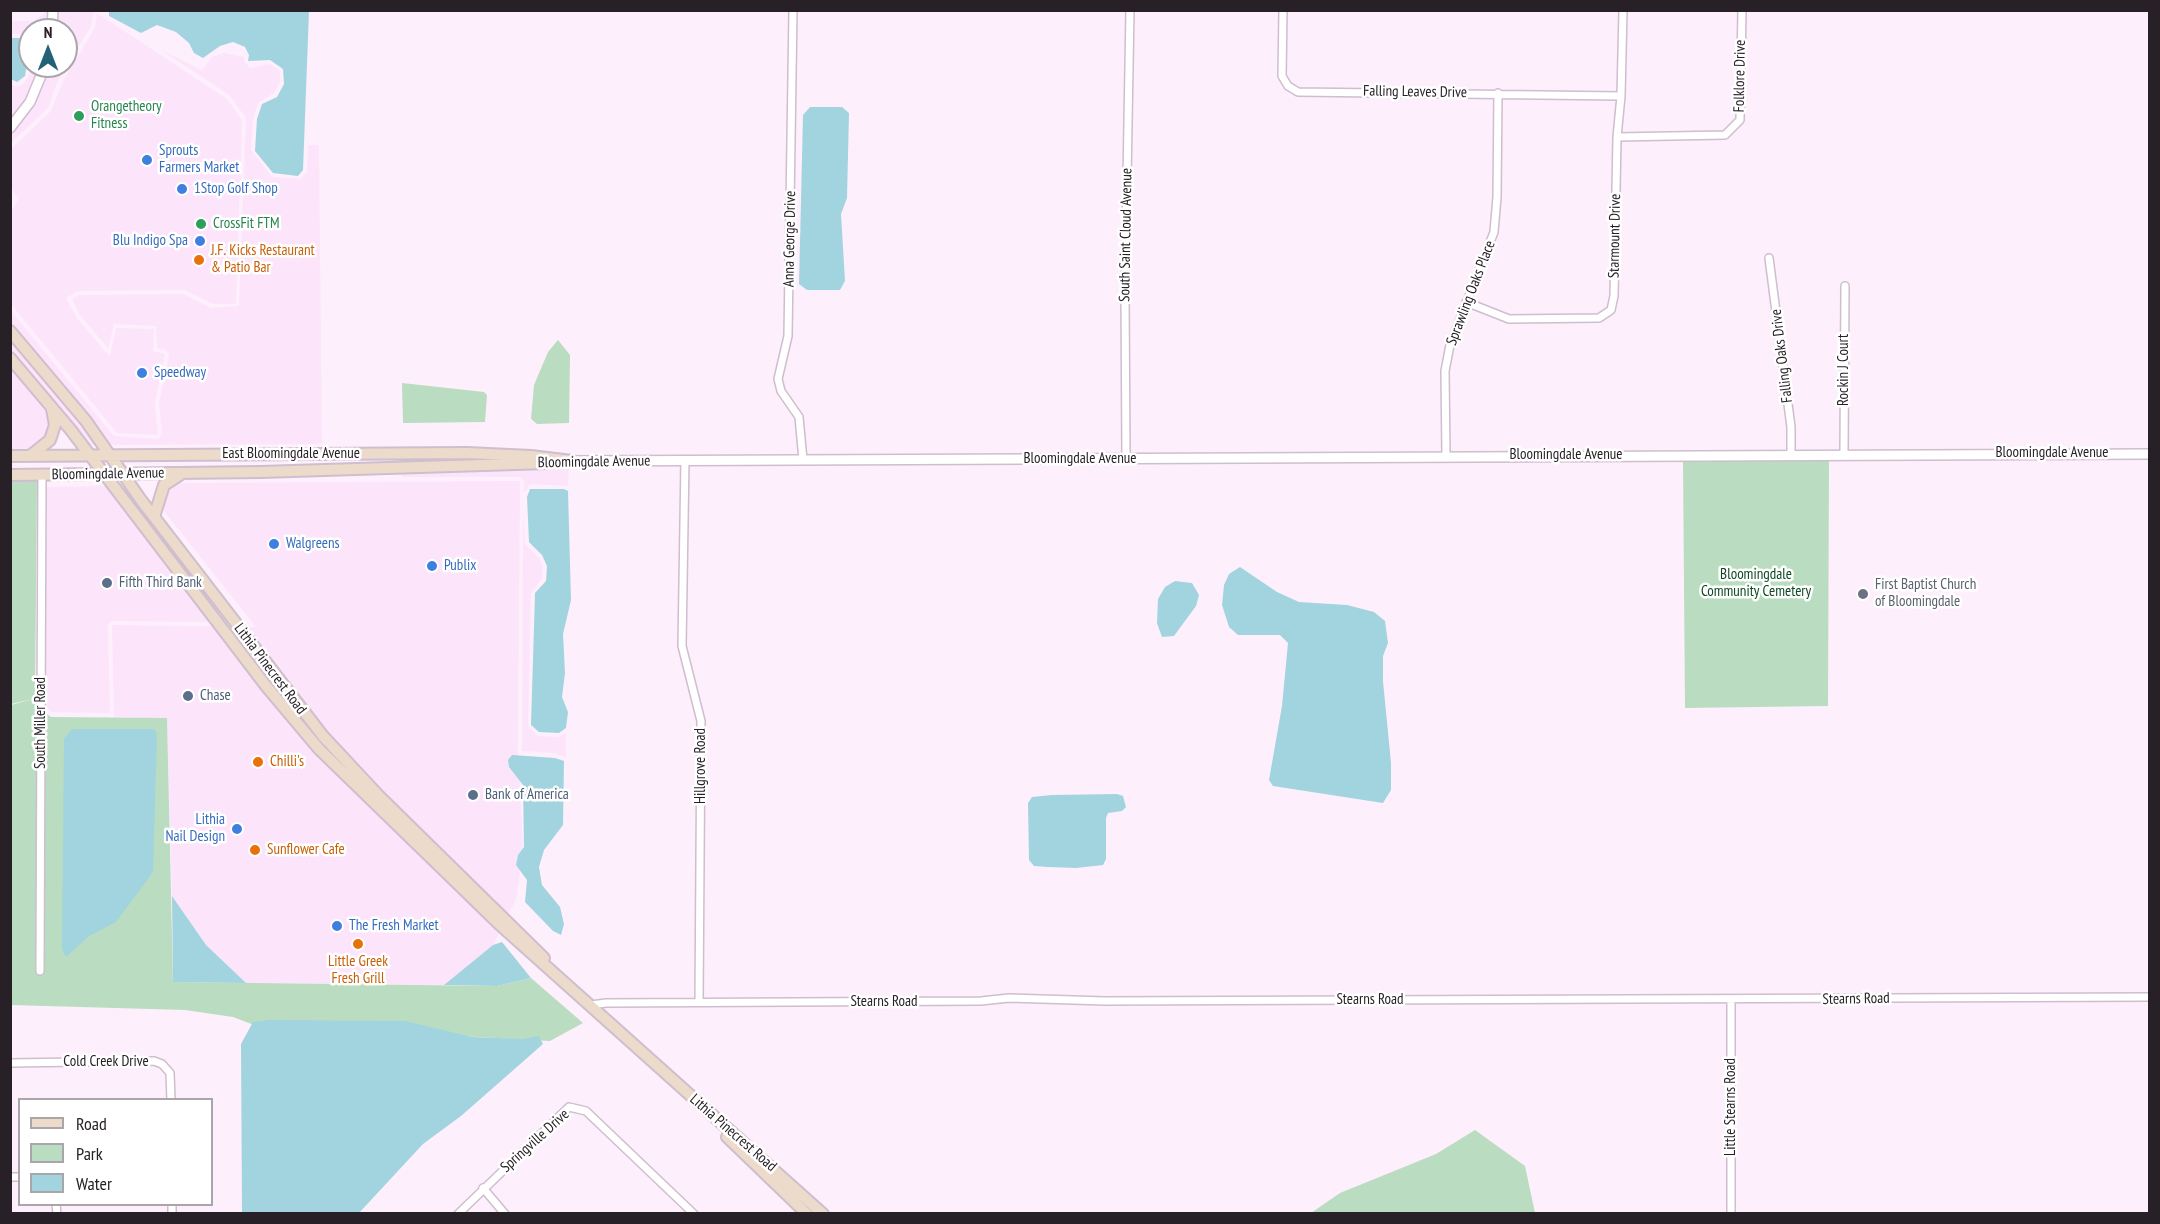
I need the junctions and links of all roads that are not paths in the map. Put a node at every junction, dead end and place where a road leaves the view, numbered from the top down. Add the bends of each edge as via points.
1 (793, 10) edge
2 (1130, 10) edge
3 (1283, 10) edge
4 (1623, 10) edge
5 (1742, 10) edge
6 (40, 78) edge
7 (1498, 93) junction
8 (1621, 96) junction
9 (10, 128) edge
10 (1617, 137) junction
11 (1769, 258) dead end
12 (1845, 286) dead end
13 (1466, 302) junction
14 (10, 331) edge
15 (10, 358) edge
16 (52, 408) junction
17 (1844, 453) junction
18 (110, 454) junction
19 (1791, 454) junction
20 (2150, 454) edge
21 (89, 455) junction
22 (10, 456) edge
23 (30, 456) junction
24 (1446, 456) junction
25 (1126, 459) junction
26 (685, 460) junction
27 (803, 460) junction
28 (572, 461) junction
29 (104, 474) junction
30 (123, 474) junction
31 (182, 474) junction
32 (10, 475) edge
33 (42, 475) junction
34 (154, 517) junction
35 (40, 971) dead end
36 (562, 978) junction
37 (2150, 998) edge
38 (1731, 1000) junction
39 (699, 1002) junction
40 (591, 1005) junction
41 (642, 1053) junction
42 (10, 1063) edge
43 (171, 1098) edge
44 (483, 1188) junction
45 (820, 1213) edge
46 (458, 1214) edge
47 (505, 1214) edge
48 (694, 1214) edge
49 (807, 1214) edge
50 (1731, 1214) edge

1 - 27 street, Anna George Drive via 788,336 778,379 781,391 799,417
2 - 25 street, South Saint Cloud Avenue
3 - 7 street, Falling Leaves Drive via 1282,76 1298,92
4 - 8 street, Starmount Drive
5 - 10 street, Folklore Drive via 1740,120 1725,135
6 - 9 street via 30,102
7 - 8 street, Falling Leaves Drive
7 - 13 street, Sprawling Oaks Place via 1494,232
8 - 10 street, Starmount Drive
10 - 13 street, Starmount Drive via 1611,310 1599,318 1509,319
11 - 19 street, Falling Oaks Drive via 1791,427
12 - 17 street, Rockin J Court
13 - 24 street, Sprawling Oaks Place via 1445,371
14 - 18 main road, Lithia Pinecrest Road
15 - 16 main road, Lithia Pinecrest Road
16 - 21 main road, Lithia Pinecrest Road
16 - 23 main road via 55,424 51,440
17 - 19 street, Bloomingdale Avenue
17 - 20 street, Bloomingdale Avenue
18 - 21 main road, East Bloomingdale Avenue
18 - 28 main road, East Bloomingdale Avenue via 467,453
18 - 30 main road, Lithia Pinecrest Road
19 - 24 street, Bloomingdale Avenue
21 - 23 main road, East Bloomingdale Avenue
21 - 29 main road, Lithia Pinecrest Road
22 - 23 main road, East Bloomingdale Avenue
24 - 25 street, Bloomingdale Avenue
25 - 27 street, Bloomingdale Avenue
26 - 27 street, Bloomingdale Avenue
26 - 28 street, Bloomingdale Avenue
26 - 39 street, Hillgrove Road via 682,646 701,721
28 - 31 main road, Bloomingdale Avenue
29 - 30 main road, Bloomingdale Avenue
29 - 33 main road, Bloomingdale Avenue
29 - 36 main road, Lithia Pinecrest Road via 309,738 424,853
30 - 31 main road, Bloomingdale Avenue
30 - 34 main road, Lithia Pinecrest Road
31 - 34 main road via 164,485
32 - 33 main road, Bloomingdale Avenue
33 - 35 street, South Miller Road
34 - 36 main road, Lithia Pinecrest Road via 323,736 378,795 530,941
36 - 40 main road, Lithia Pinecrest Road
37 - 38 street, Stearns Road
38 - 39 street, Stearns Road via 1009,998
38 - 50 street, Little Stearns Road
39 - 40 street, Stearns Road
40 - 41 main road, Lithia Pinecrest Road
41 - 45 main road, Lithia Pinecrest Road
41 - 49 main road, Lithia Pinecrest Road
42 - 43 street, Cold Creek Drive via 154,1061 170,1073
44 - 46 street, Springville Drive
44 - 47 street
44 - 48 street, Springville Drive via 569,1107 586,1111

